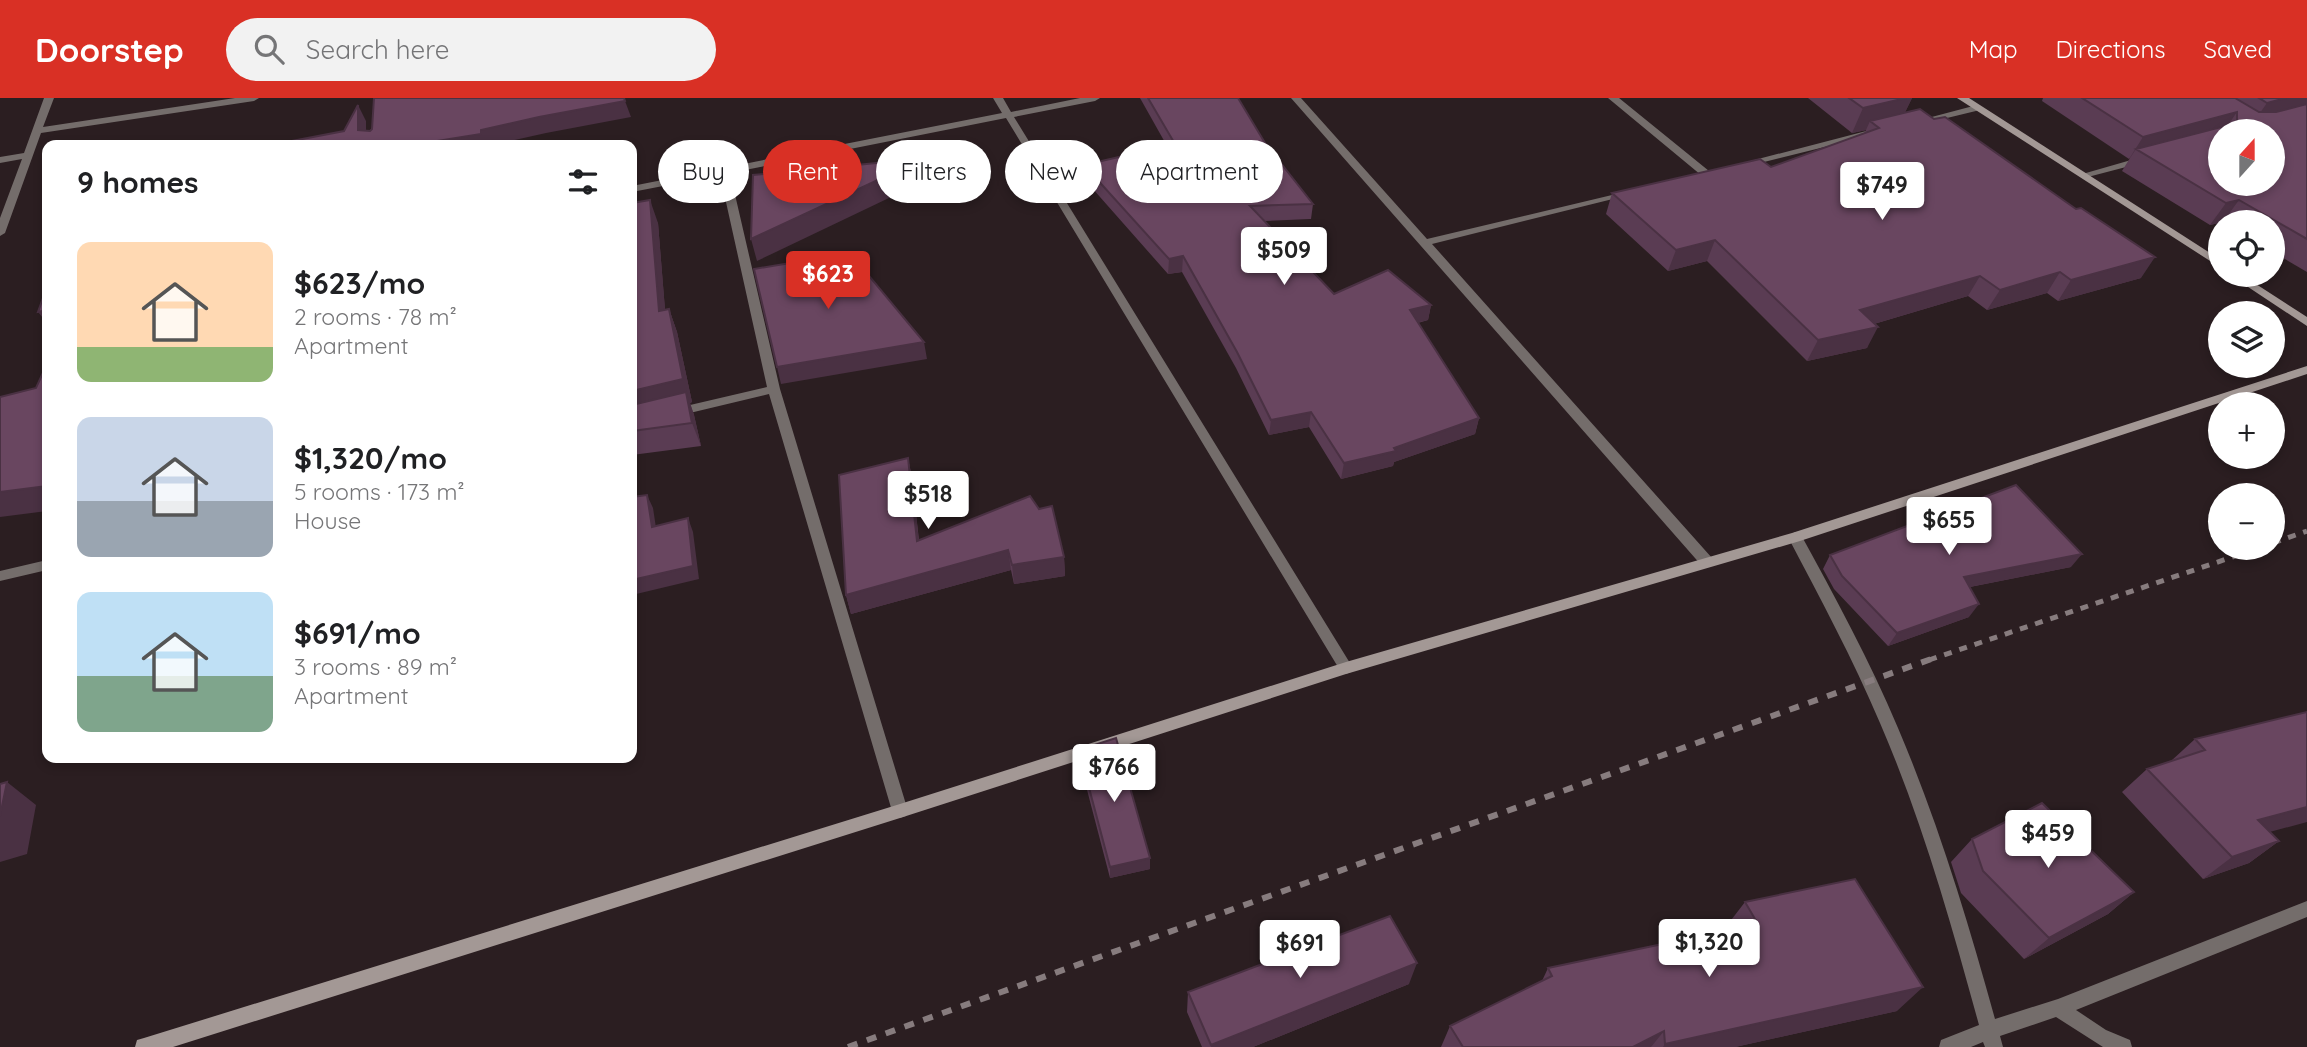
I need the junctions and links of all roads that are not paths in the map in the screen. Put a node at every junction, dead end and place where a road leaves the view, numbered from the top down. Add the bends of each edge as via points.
1 (49, 98) edge
2 (254, 98) edge
3 (998, 98) edge
4 (1095, 98) edge
5 (1296, 98) edge
6 (1612, 98) edge
7 (1962, 98) edge
8 (1977, 108) junction
9 (1009, 114) junction
10 (1896, 127) edge
11 (37, 131) junction
12 (1882, 131) edge
13 (30, 155) junction
14 (2159, 155) edge
15 (0, 160) edge
16 (1732, 166) edge
17 (749, 167) edge
18 (1719, 170) edge
19 (1705, 173) junction
20 (2084, 175) junction
21 (1692, 176) edge
22 (658, 184) edge
23 (637, 187) edge
24 (1638, 190) edge
25 (732, 203) edge
26 (0, 233) edge
27 (1424, 243) junction
28 (2208, 256) edge
29 (2253, 287) edge
30 (2307, 323) edge
31 (2307, 370) edge
32 (774, 389) junction
33 (658, 417) edge
34 (1795, 537) junction
35 (1707, 562) junction
36 (42, 566) edge
37 (0, 576) edge
38 (1346, 668) junction
39 (900, 811) junction
40 (2307, 909) edge
41 (2058, 1009) junction
42 (1992, 1038) edge
43 (144, 1047) edge
44 (1948, 1047) edge
45 (2123, 1047) edge

1 - 11 street
2 - 11 street
3 - 9 street
4 - 9 street
5 - 27 street
6 - 19 street
7 - 8 main road
8 - 10 street
8 - 20 main road
9 - 17 street
9 - 38 street
11 - 13 street
12 - 16 street
13 - 15 street
13 - 26 street
14 - 20 street
18 - 19 street
19 - 21 street
20 - 28 main road
22 - 23 street
24 - 27 street
25 - 32 street
27 - 35 street
29 - 30 main road
31 - 34 main road
32 - 33 street
32 - 39 street
34 - 35 main road
34 - 42 street via 1869,680 1900,753 1937,856
35 - 38 main road
36 - 37 street
38 - 39 main road
39 - 43 main road
40 - 41 street
41 - 42 street
41 - 45 street
42 - 44 street

